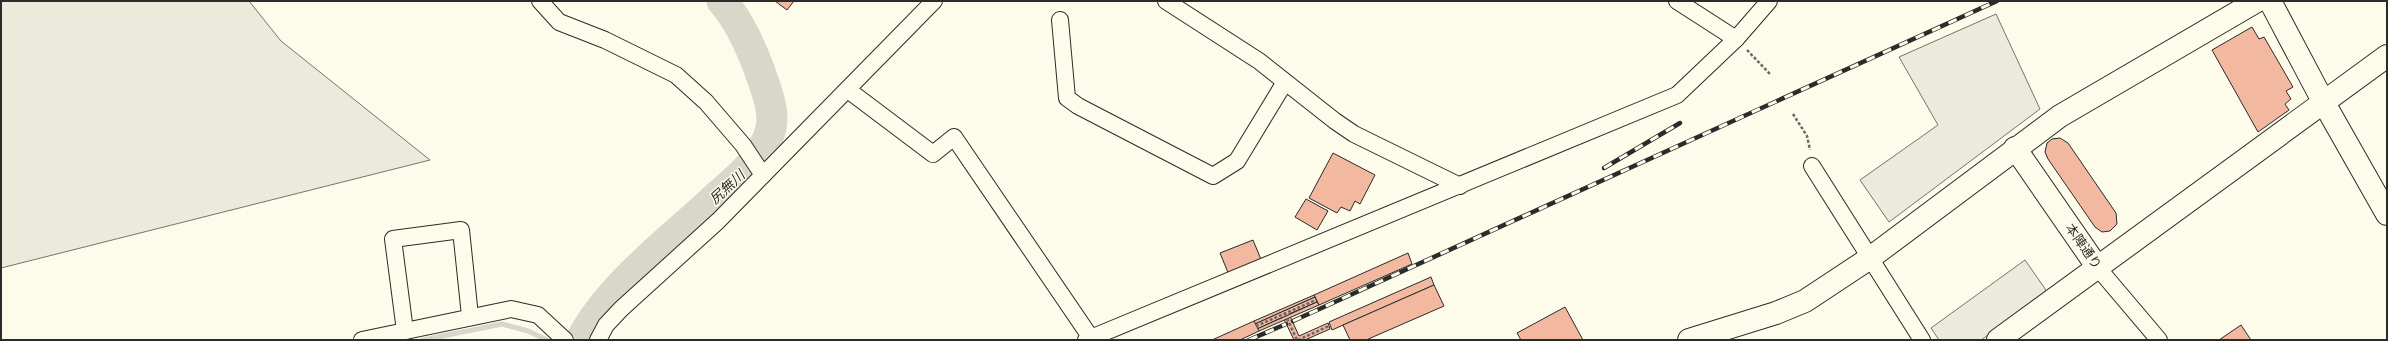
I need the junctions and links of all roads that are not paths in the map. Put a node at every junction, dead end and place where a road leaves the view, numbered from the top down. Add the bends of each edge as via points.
1 (540, 1) edge
2 (934, 1) edge
3 (1166, 1) edge
4 (1677, 1) edge
5 (1769, 1) edge
6 (2257, 1) edge
7 (2270, 1) edge
8 (1187, 7) edge
9 (1060, 20) dead end
10 (1736, 39) junction
11 (2387, 56) edge
12 (1285, 82) junction
13 (848, 90) junction
14 (2324, 103) junction
15 (2015, 148) junction
16 (1812, 166) road end
17 (763, 175) junction
18 (1460, 186) junction
19 (2387, 214) edge
20 (1870, 258) junction
21 (2098, 268) junction
22 (470, 316) junction
23 (405, 331) junction
24 (1088, 339) edge
25 (362, 340) edge
26 (564, 340) edge
27 (598, 340) edge
28 (1689, 340) edge
29 (1922, 340) edge
30 (1998, 340) edge
31 (2159, 340) edge

1 - 17 street via 559,22 605,40 676,76 706,102 743,146
2 - 13 street
3 - 8 street
4 - 10 street
5 - 10 street
6 - 15 street via 2060,116
7 - 14 street
8 - 12 street
9 - 12 street via 1067,98 1213,176 1237,160
10 - 18 street via 1677,95
11 - 14 street
12 - 18 street via 1354,134
13 - 17 street
13 - 24 street via 933,154 954,137
14 - 19 street
14 - 21 street
15 - 20 street
15 - 21 street, 本陣通り
16 - 20 street
17 - 27 street via 718,221 621,309
18 - 24 street
20 - 28 street via 1805,300 1776,313
20 - 29 street
21 - 30 street
21 - 31 street, 本陣通り
22 - 23 street
22 - 23 street via 461,230 393,239
22 - 26 street via 511,309 538,315
23 - 25 street

